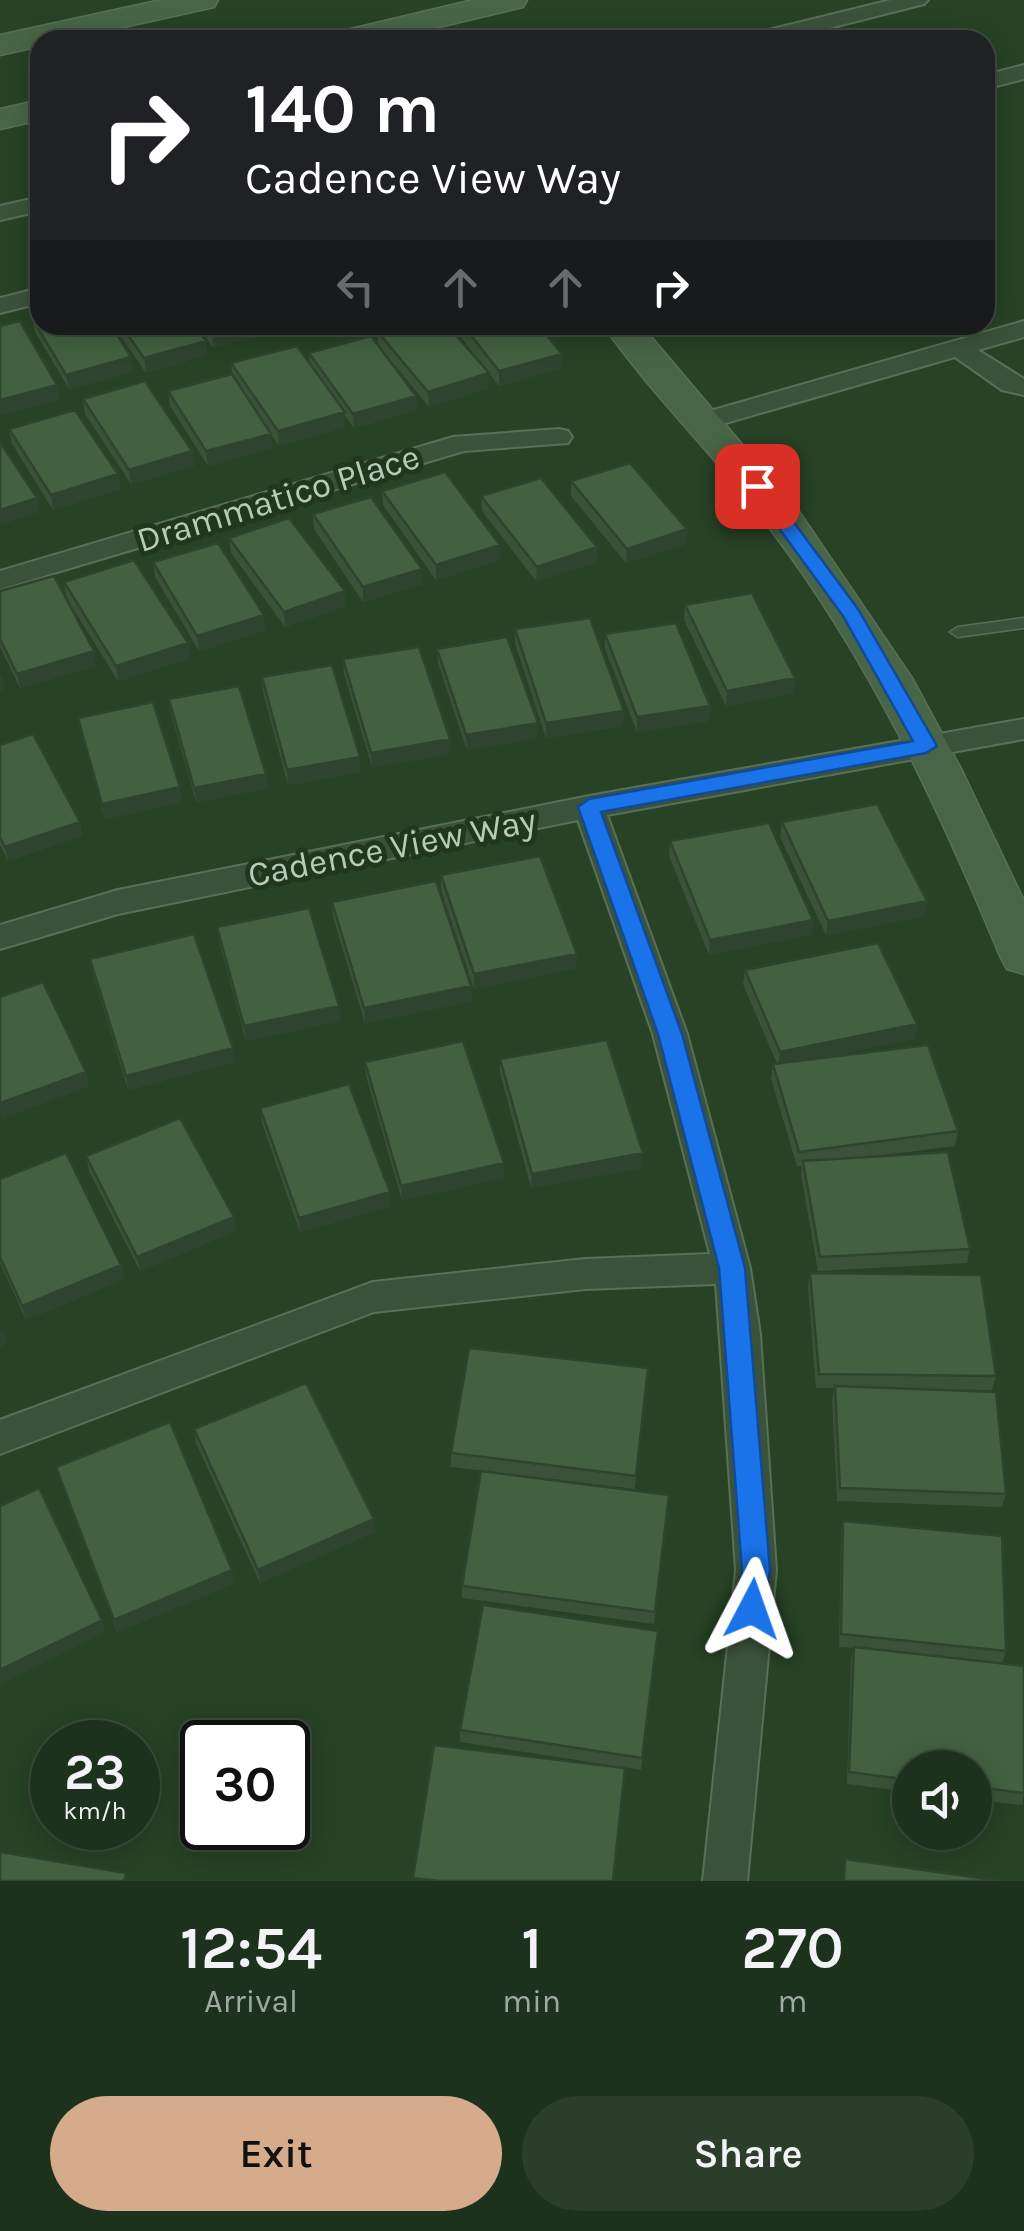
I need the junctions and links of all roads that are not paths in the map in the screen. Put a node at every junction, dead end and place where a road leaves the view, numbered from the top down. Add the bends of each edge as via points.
1 (203, 0) edge
2 (512, 0) edge
3 (917, 0) edge
4 (71, 30) edge
5 (369, 30) edge
6 (796, 30) edge
7 (30, 39) edge
8 (0, 46) edge
9 (1024, 72) edge
10 (995, 79) edge
11 (30, 112) edge
12 (0, 120) edge
13 (30, 206) edge
14 (0, 213) edge
15 (30, 298) edge
16 (0, 306) edge
17 (1024, 328) edge
18 (629, 335) edge
19 (959, 348) junction
20 (1024, 387) edge
21 (704, 420) junction
22 (560, 437) dead end
23 (0, 580) edge
24 (1024, 623) edge
25 (958, 632) dead end
26 (1024, 729) edge
27 (926, 746) junction
28 (589, 807) junction
29 (0, 937) edge
30 (1024, 956) edge
31 (732, 1268) junction
32 (0, 1437) edge
33 (725, 1881) edge

1 - 4 street
2 - 5 street
3 - 6 street
7 - 8 street
9 - 10 street
11 - 12 street
13 - 14 street
15 - 16 street
17 - 19 street
18 - 21 street
19 - 20 street
19 - 21 street
21 - 27 street via 835,589
22 - 23 street, Drammatico Place via 462,443
24 - 25 lane
26 - 27 street, Cadence View Way
27 - 28 street, Cadence View Way
27 - 30 street
28 - 29 street, Cadence View Way via 118,902
28 - 31 street via 670,1034
31 - 32 street via 585,1274 373,1297
31 - 33 street via 756,1570

